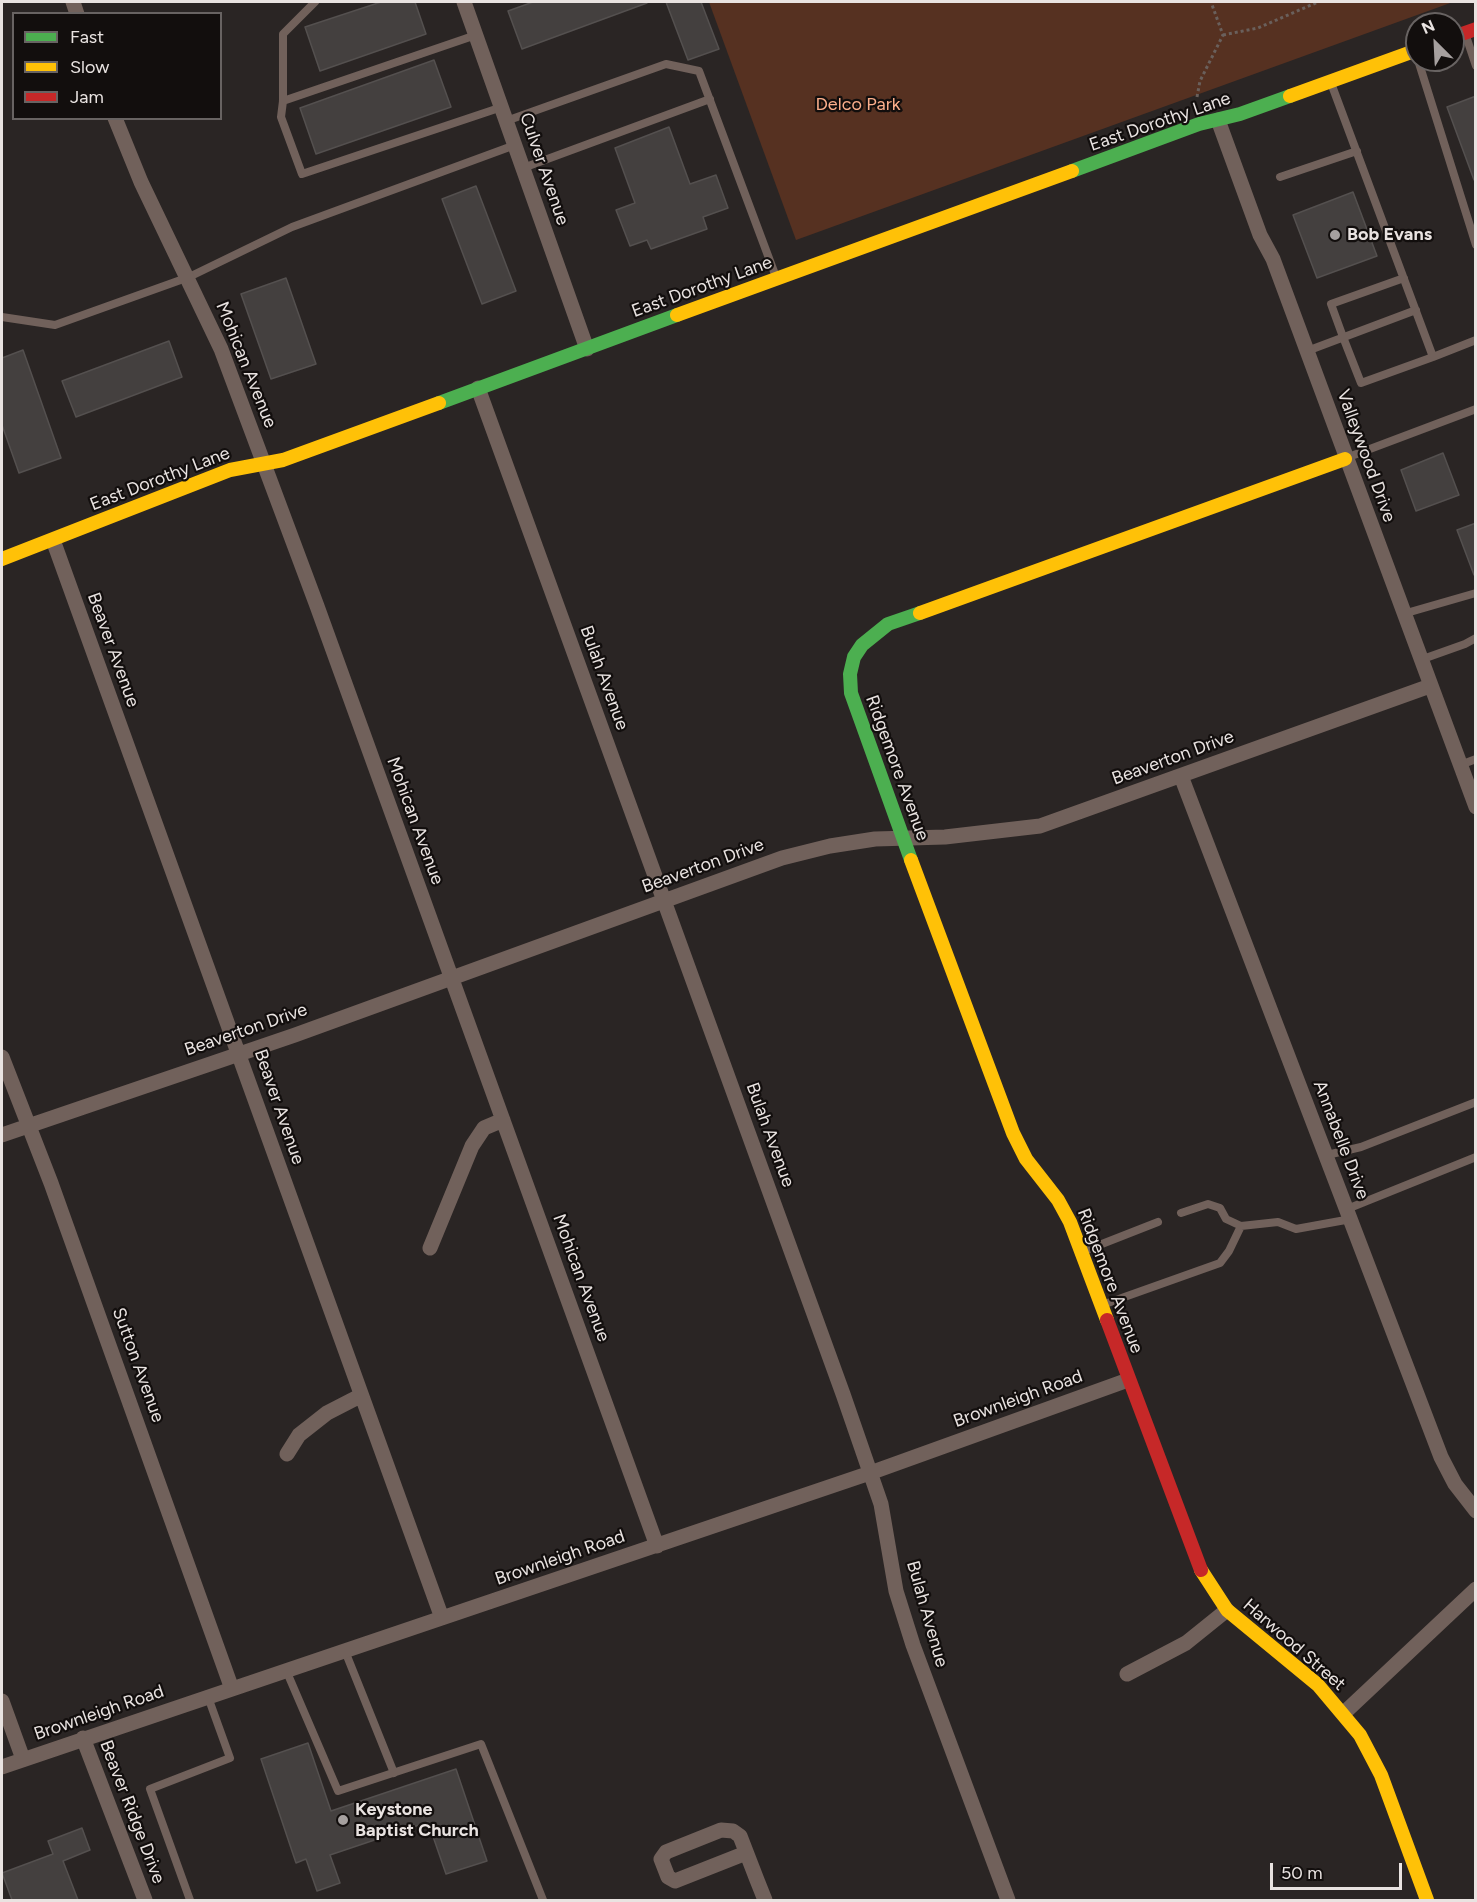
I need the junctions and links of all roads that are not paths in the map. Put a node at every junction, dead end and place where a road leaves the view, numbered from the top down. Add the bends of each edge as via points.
1 (315, 2) edge
2 (464, 2) edge
3 (476, 35) junction
4 (1465, 36) edge
5 (1405, 59) edge
6 (1476, 66) edge
7 (1422, 72) edge
8 (1331, 82) junction
9 (710, 99) junction
10 (284, 101) junction
11 (504, 114) junction
12 (116, 120) edge
13 (1218, 120) junction
14 (515, 145) junction
15 (1357, 151) junction
16 (523, 168) junction
17 (1280, 177) dead end
18 (1476, 245) edge
19 (189, 277) junction
20 (1404, 278) junction
21 (776, 279) junction
22 (1416, 310) junction
23 (2, 317) edge
24 (1343, 338) junction
25 (1476, 340) edge
26 (587, 349) junction
27 (1306, 351) junction
28 (1433, 357) junction
29 (478, 388) junction
30 (1476, 409) edge
31 (1345, 459) junction
32 (263, 463) junction
33 (53, 540) junction
34 (2, 559) edge
35 (1476, 593) edge
36 (1403, 614) junction
37 (1476, 638) edge
38 (1420, 660) junction
39 (1430, 686) junction
40 (1476, 759) edge
41 (1460, 765) junction
42 (1181, 777) junction
43 (1476, 807) edge
44 (902, 837) junction
45 (664, 900) junction
46 (451, 978) junction
47 (239, 1053) junction
48 (2, 1057) edge
49 (1476, 1102) edge
50 (503, 1120) junction
51 (27, 1127) junction
52 (2, 1135) edge
53 (1327, 1155) junction
54 (1476, 1157) edge
55 (1181, 1213) dead end
56 (1349, 1214) junction
57 (1158, 1222) dead end
58 (1241, 1226) junction
59 (430, 1248) dead end
60 (1081, 1252) junction
61 (1101, 1305) junction
62 (1128, 1380) junction
63 (360, 1396) junction
64 (287, 1454) dead end
65 (870, 1473) junction
66 (1476, 1512) edge
67 (657, 1546) junction
68 (1476, 1589) edge
69 (1227, 1611) junction
70 (442, 1618) junction
71 (345, 1651) junction
72 (286, 1670) junction
73 (1127, 1674) dead end
74 (232, 1689) junction
75 (208, 1696) junction
76 (2, 1701) edge
77 (1344, 1713) junction
78 (83, 1738) junction
79 (23, 1759) junction
80 (2, 1767) edge
81 (394, 1773) junction
82 (746, 1853) junction
83 (145, 1900) edge
84 (189, 1900) edge
85 (543, 1900) edge
86 (765, 1900) edge
87 (1008, 1900) edge
88 (1427, 1900) edge

1 - 10 lane via 283,34
2 - 3 street, Culver Avenue
3 - 10 lane
3 - 11 street, Culver Avenue
4 - 6 lane
5 - 8 street, East Dorothy Lane
7 - 18 lane
8 - 13 street, East Dorothy Lane
8 - 15 lane
9 - 11 lane via 699,70 666,64
9 - 16 lane
9 - 21 lane
10 - 11 lane via 281,117 302,174
11 - 14 street, Culver Avenue
12 - 19 street, Mohican Avenue via 141,182
13 - 21 street, East Dorothy Lane
13 - 27 street, Valleywood Drive
14 - 16 street, Culver Avenue
14 - 19 lane via 292,227
15 - 17 lane
15 - 20 lane
16 - 26 street, Culver Avenue
19 - 23 lane via 55,325
19 - 32 street, Mohican Avenue via 221,349
20 - 22 lane
20 - 24 lane via 1331,304
21 - 26 street, East Dorothy Lane
22 - 24 lane
22 - 28 lane
24 - 27 lane
24 - 28 lane via 1361,383
25 - 28 lane
26 - 29 street, East Dorothy Lane
27 - 31 street, Valleywood Drive
29 - 32 street, East Dorothy Lane via 370,430 283,460
29 - 45 street, Bulah Avenue
30 - 31 lane
31 - 36 street, Valleywood Drive
31 - 44 street, Ridgemore Avenue via 888,624 874,633 854,657 851,693
32 - 33 street, East Dorothy Lane via 230,471
32 - 46 street, Mohican Avenue
33 - 34 street, East Dorothy Lane
33 - 47 street, Beaver Avenue
35 - 36 lane
36 - 38 street, Valleywood Drive
37 - 38 lane
38 - 39 street, Valleywood Drive
39 - 41 street, Valleywood Drive
39 - 42 street, Beaverton Drive
40 - 41 lane
41 - 43 street, Valleywood Drive
42 - 44 street, Beaverton Drive via 1040,826 974,835
42 - 53 street, Annabelle Drive
44 - 45 street, Beaverton Drive via 830,846 792,856
44 - 60 street, Ridgemore Avenue via 1013,1133 1026,1159 1058,1200
45 - 46 street, Beaverton Drive
45 - 65 street, Bulah Avenue
46 - 47 street, Beaverton Drive
46 - 50 street, Mohican Avenue
47 - 51 street, Beaverton Drive
47 - 63 street, Beaver Avenue
48 - 51 street, Sutton Avenue
49 - 53 lane via 1361,1147
50 - 59 street via 484,1128 472,1146
50 - 67 street, Mohican Avenue
51 - 52 street, Beaverton Drive
51 - 74 street, Sutton Avenue via 55,1194
53 - 56 street, Annabelle Drive
54 - 56 lane
55 - 58 lane via 1208,1204 1220,1208 1227,1219
56 - 58 lane via 1296,1229 1278,1222
56 - 66 street, Annabelle Drive via 1441,1457
57 - 60 lane
58 - 61 lane via 1220,1263
60 - 61 street, Ridgemore Avenue
61 - 62 street, Ridgemore Avenue
62 - 65 street, Brownleigh Road
62 - 69 street, Harwood Street via 1202,1573
63 - 64 street via 327,1413 299,1435
63 - 70 street, Beaver Avenue
65 - 67 street, Brownleigh Road
65 - 87 street, Bulah Avenue via 881,1504 896,1591 913,1645
67 - 70 street, Brownleigh Road
68 - 77 street
69 - 73 street via 1186,1643
69 - 77 street, Harwood Street via 1318,1685
70 - 71 street, Brownleigh Road
71 - 72 street, Brownleigh Road
71 - 81 lane
72 - 74 street, Brownleigh Road
72 - 81 lane via 338,1791
74 - 75 street, Brownleigh Road
75 - 78 street, Brownleigh Road
75 - 84 lane via 230,1758 150,1789
76 - 79 street
77 - 88 street, Harwood Street via 1381,1775
78 - 79 street, Brownleigh Road
78 - 83 street, Beaver Ridge Drive
79 - 80 street, Brownleigh Road
81 - 85 lane via 481,1744
82 - 82 street via 740,1836 721,1830 666,1852 661,1859 668,1877 675,1881
82 - 86 street

